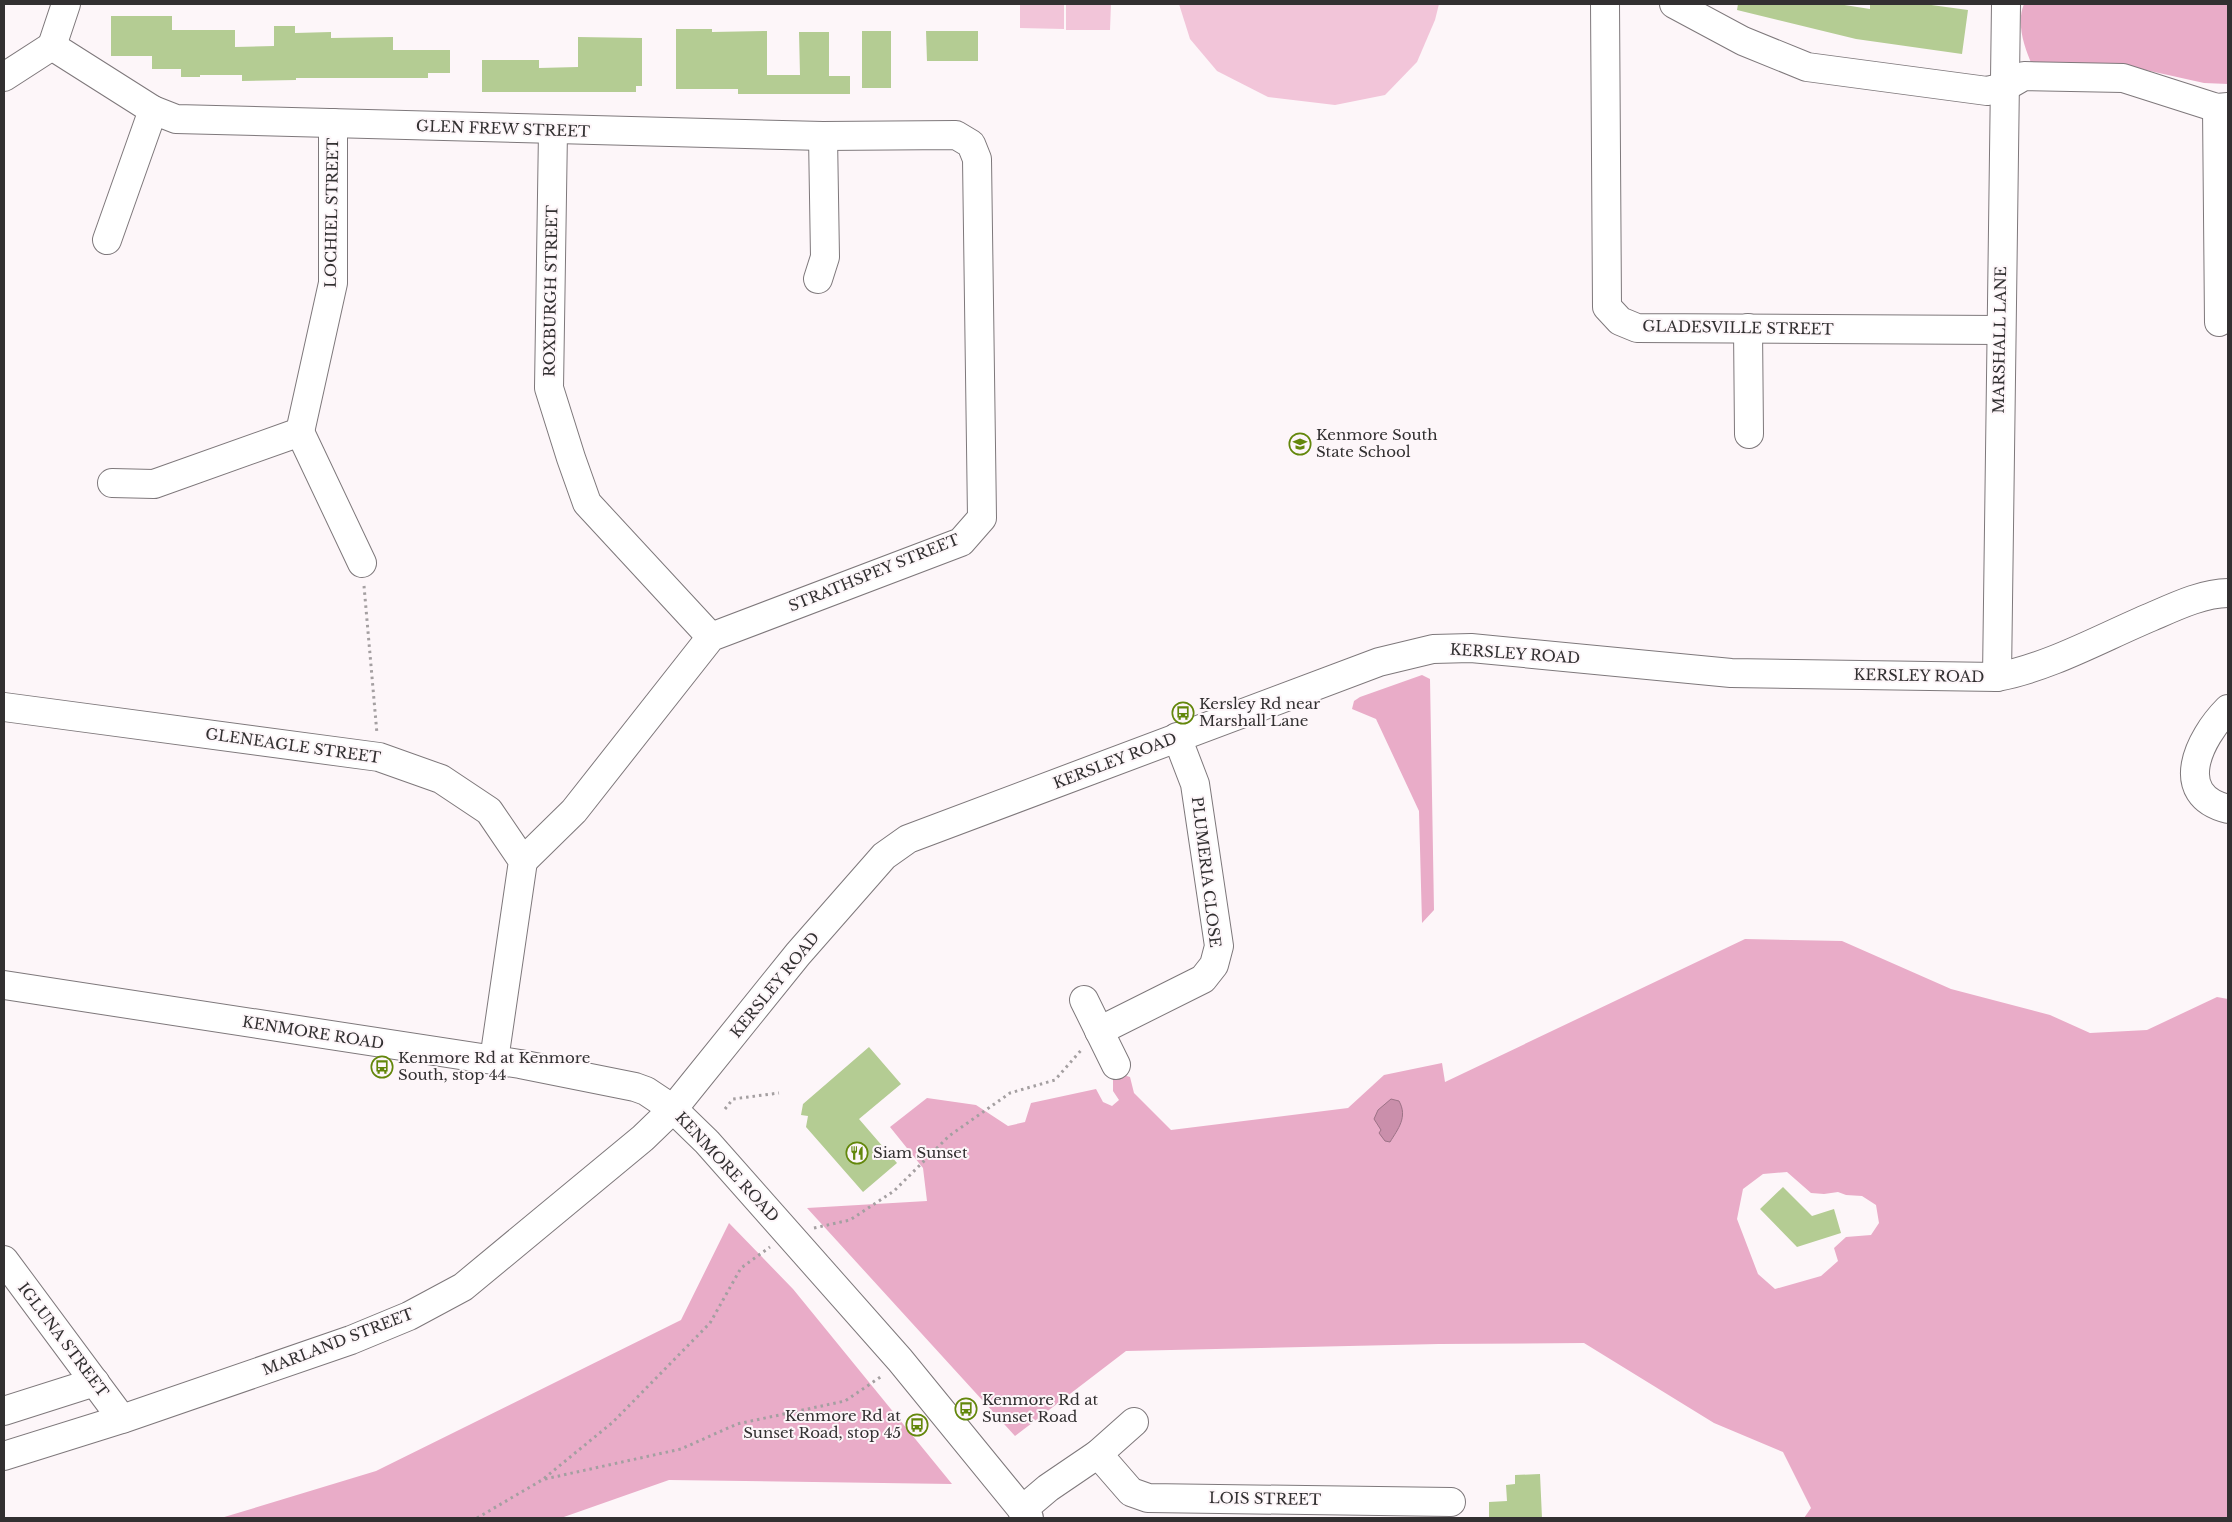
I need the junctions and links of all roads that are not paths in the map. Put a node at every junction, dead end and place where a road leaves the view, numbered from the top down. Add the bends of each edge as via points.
1 (66, 4) edge
2 (1605, 4) edge
3 (1674, 4) edge
4 (2006, 4) edge
5 (52, 46) junction
6 (4, 77) edge
7 (2005, 88) junction
8 (2223, 108) edge
9 (153, 110) junction
10 (333, 123) junction
11 (553, 131) junction
12 (823, 136) junction
13 (972, 144) joint
14 (108, 240) dead end
15 (818, 279) dead end
16 (2219, 322) dead end
17 (1748, 328) junction
18 (2000, 330) junction
19 (300, 432) junction
20 (1749, 434) dead end
21 (112, 483) dead end
22 (362, 563) road end
23 (2228, 593) edge
24 (711, 637) junction
25 (1997, 677) junction
26 (4, 707) edge
27 (2228, 709) edge
28 (1177, 737) junction
29 (2228, 810) edge
30 (523, 861) junction
31 (4, 986) edge
32 (1084, 1000) dead end
33 (1099, 1031) junction
34 (494, 1060) junction
35 (1116, 1066) dead end
36 (674, 1109) junction
37 (4, 1260) edge
38 (95, 1382) junction
39 (4, 1411) edge
40 (122, 1419) junction
41 (1134, 1422) dead end
42 (1098, 1454) junction
43 (4, 1456) edge
44 (1451, 1502) dead end
45 (1026, 1514) edge

1 - 5 street
2 - 17 street, GLADESVILLE STREET via 1607,307 1620,321 1637,328
3 - 7 street via 1743,42 1807,67 1987,91
4 - 7 street, MARSHALL LANE
5 - 6 street
5 - 9 street, GLEN FREW STREET
7 - 8 street via 2024,76 2124,78
7 - 18 street, MARSHALL LANE
8 - 16 street
9 - 10 street, GLEN FREW STREET via 176,119
9 - 14 street
10 - 11 street, GLEN FREW STREET
10 - 19 street, LOCHIEL STREET via 333,283
11 - 12 street, GLEN FREW STREET
11 - 24 street, ROXBURGH STREET via 549,388 586,503
12 - 13 street, GLEN FREW STREET via 956,135
12 - 15 street via 825,257
13 - 24 street, STRATHSPEY STREET via 977,159 982,518 961,542
17 - 18 street, GLADESVILLE STREET
17 - 20 street
18 - 25 street, MARSHALL LANE
19 - 21 street via 154,484
19 - 22 street
23 - 25 street, KERSLEY ROAD via 2175,607 2039,665
24 - 30 street via 574,811
25 - 28 street, KERSLEY ROAD via 1731,673 1471,648 1433,649 1379,662
26 - 30 street, GLENEAGLE STREET via 379,757 441,779 489,811
27 - 29 street via 2203,741 2196,760 2195,777 2199,793 2212,805
28 - 33 street, PLUMERIA CLOSE via 1195,784 1219,946 1214,965 1203,979
28 - 36 street, KERSLEY ROAD via 908,839 884,856 798,954
30 - 34 street
31 - 34 street, KENMORE ROAD
32 - 33 street
33 - 35 street
34 - 36 street, KENMORE ROAD via 635,1087
36 - 40 street, MARLAND STREET via 463,1287 410,1316 351,1340
36 - 45 street, KENMORE ROAD via 900,1360
37 - 38 street, IGLUNA STREET
38 - 39 street
38 - 40 street, IGLUNA STREET
40 - 43 street, MARLAND STREET
41 - 42 street
42 - 44 street, LOIS STREET via 1131,1492 1148,1498
42 - 45 street via 1048,1488

